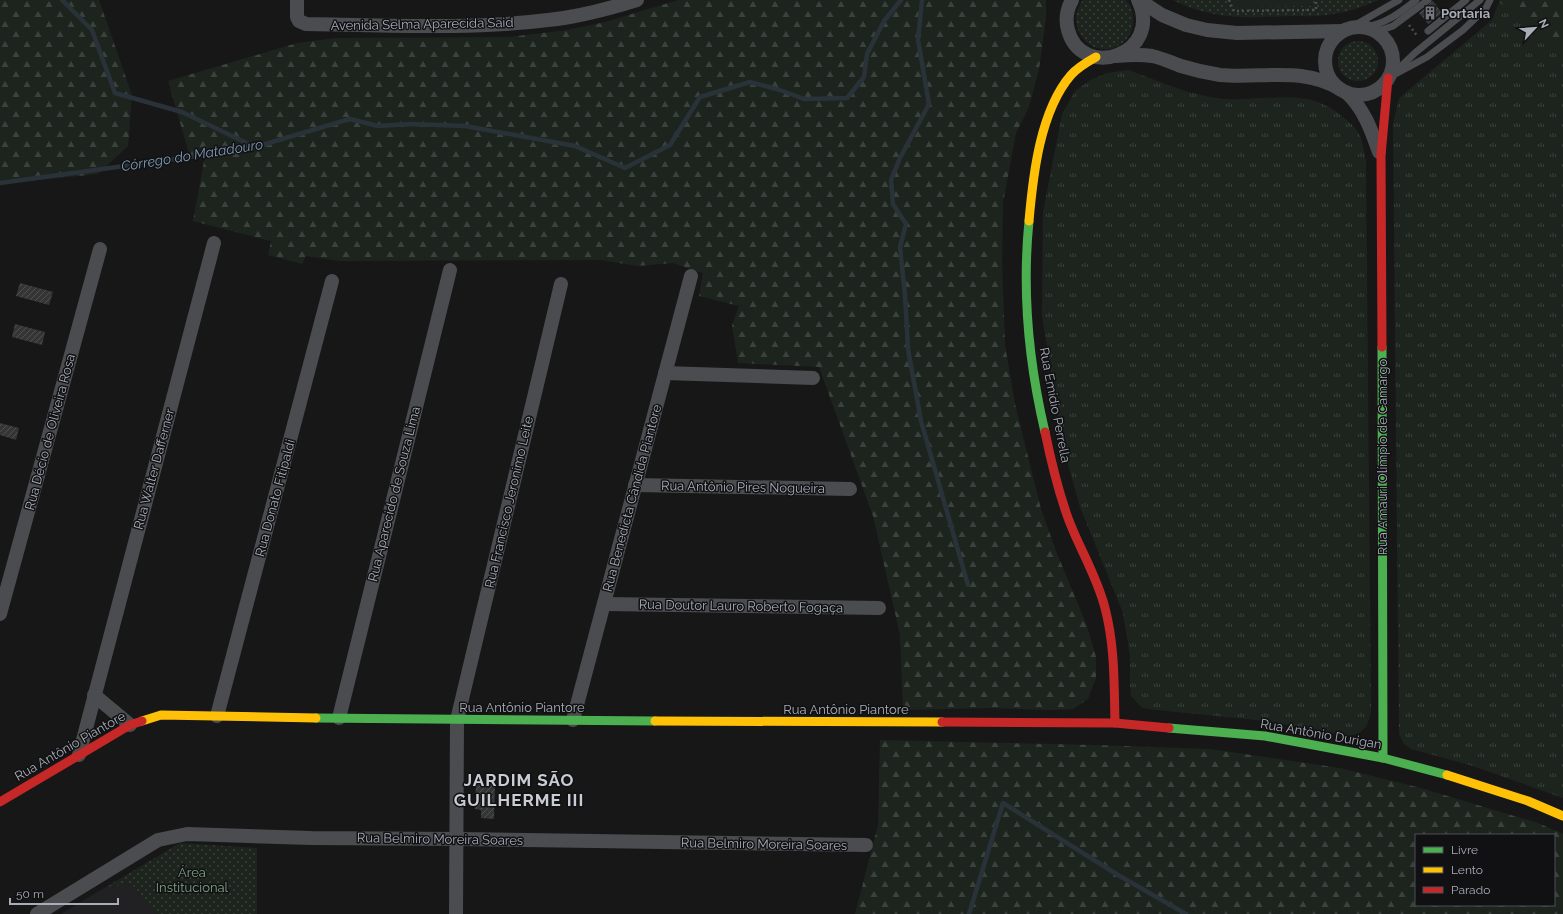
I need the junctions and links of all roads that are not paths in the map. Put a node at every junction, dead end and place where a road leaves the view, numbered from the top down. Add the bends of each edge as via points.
1 (296, 0) edge
2 (637, 0) edge
3 (1138, 0) edge
4 (1399, 0) edge
5 (1416, 0) edge
6 (1428, 0) edge
7 (1466, 0) edge
8 (1480, 0) edge
9 (1490, 0) edge
10 (1069, 4) edge
11 (1346, 29) junction
12 (1371, 29) junction
13 (1428, 32) dead end
14 (1116, 56) junction
15 (1096, 57) junction
16 (1388, 78) junction
17 (1343, 90) junction
18 (1381, 155) junction
19 (214, 243) dead end
20 (100, 249) dead end
21 (450, 270) dead end
22 (691, 276) dead end
23 (332, 281) dead end
24 (561, 284) dead end
25 (665, 373) junction
26 (814, 378) dead end
27 (636, 485) junction
28 (850, 489) dead end
29 (604, 604) junction
30 (879, 608) dead end
31 (0, 614) edge
32 (94, 695) junction
33 (218, 716) junction
34 (338, 718) junction
35 (457, 720) junction
36 (573, 720) junction
37 (1066, 723) joint
38 (1115, 723) junction
39 (130, 725) junction
40 (79, 755) junction
41 (1383, 758) junction
42 (0, 802) edge
43 (1563, 816) edge
44 (457, 839) junction
45 (866, 846) dead end
46 (37, 914) edge
47 (456, 914) edge

1 - 2 street, Avenida Selma Aparecida Said via 297,17 306,24 430,26 481,26 548,20 596,12
3 - 11 street via 1162,15 1207,30 1237,33
3 - 14 street via 1143,14 1139,36 1129,49
4 - 11 lane
5 - 12 lane
6 - 12 lane via 1393,26
7 - 13 lane
8 - 16 lane
9 - 16 lane via 1486,8 1463,30 1427,57
10 - 15 street via 1067,26 1073,40 1083,51
11 - 12 street
11 - 17 street via 1331,42 1325,57 1327,74
12 - 16 street via 1384,38 1391,51 1392,66
14 - 15 street
14 - 17 street via 1154,56 1201,72 1221,75 1286,74 1309,77 1328,81
15 - 38 street, Rua Emídio Perrella via 1076,70 1060,89 1048,114 1033,176 1027,224 1026,283 1034,379 1046,438 1063,503 1108,620 1114,659
16 - 17 street via 1380,87 1367,94 1359,95
16 - 18 street, Rua Amauri Olímpio de Camargo
17 - 18 street, Rua Amauri Olímpio de Camargo via 1356,101 1363,112
18 - 41 street, Rua Amauri Olímpio de Camargo
19 - 32 street, Rua Walter Dafferner
20 - 31 street, Rua Décio de Oliveira Rosa
21 - 34 street, Rua Aparecido de Souza Lima
22 - 25 street, Rua Benedicta Cândida Piantore
23 - 33 street, Rua Donato Fitipaldi
24 - 35 street, Rua Francisco Jeronimo Leite
25 - 26 street
25 - 27 street, Rua Benedicta Cândida Piantore
27 - 28 street, Rua Antônio Pires Nogueira
27 - 29 street, Rua Benedicta Cândida Piantore
29 - 30 street, Rua Doutor Lauro Roberto Fogaça
29 - 36 street, Rua Benedicta Cândida Piantore
32 - 39 street
32 - 40 street, Rua Walter Dafferner
33 - 34 street, Rua Antônio Piantore
33 - 39 street, Rua Antônio Piantore via 161,715
34 - 35 street, Rua Antônio Piantore
35 - 36 street, Rua Antônio Piantore
35 - 44 street, Rua Francisco Jeronimo Leite
36 - 37 street, Rua Antônio Piantore
37 - 38 street, Rua Antônio Durigan
38 - 41 street, Rua Antônio Durigan via 1265,736
39 - 40 street, Rua Antônio Piantore
40 - 42 street, Rua Antônio Piantore
41 - 43 street, Rua Antônio Durigan via 1471,782
44 - 45 street, Rua Belmiro Moreira Soares
44 - 46 street, Rua Belmiro Moreira Soares via 188,834 158,840
44 - 47 street, Rua Francisco Jeronimo Leite

